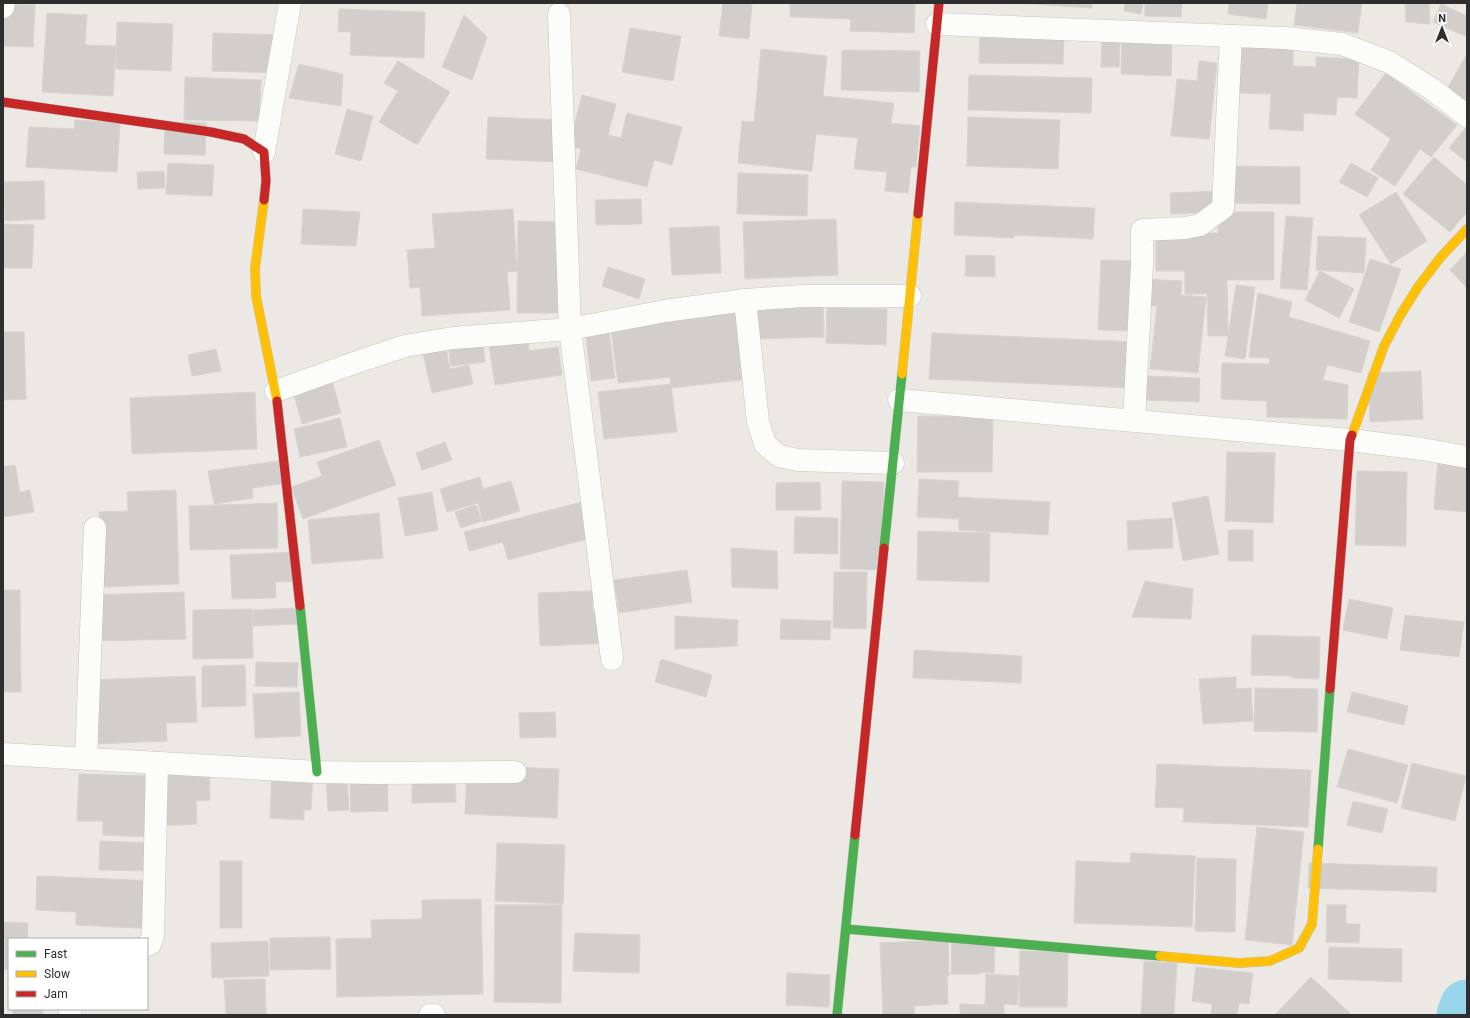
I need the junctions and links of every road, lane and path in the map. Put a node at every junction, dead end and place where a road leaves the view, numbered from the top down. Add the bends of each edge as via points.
1 (4, 3) edge
2 (290, 3) edge
3 (3, 8) edge
4 (938, 13) edge
5 (560, 14) dead end
6 (1231, 36) junction
7 (3, 102) edge
8 (1467, 116) edge
9 (264, 152) junction
10 (1467, 228) edge
11 (910, 296) junction
12 (745, 300) junction
13 (570, 329) junction
14 (276, 391) junction
15 (899, 400) junction
16 (1134, 420) junction
17 (1350, 440) junction
18 (1467, 457) edge
19 (893, 463) junction
20 (95, 528) dead end
21 (612, 659) dead end
22 (3, 754) edge
23 (86, 759) junction
24 (157, 763) junction
25 (316, 772) junction
26 (515, 772) dead end
27 (846, 929) junction
28 (148, 945) edge
29 (430, 1015) edge
30 (434, 1015) edge
31 (837, 1015) edge

1 - 3 street
2 - 9 street
4 - 6 street
4 - 11 street
5 - 13 street
6 - 8 street via 1342,44 1389,62 1432,89
6 - 16 street via 1222,208 1200,225 1142,230
7 - 9 street via 211,132 244,139
9 - 14 street via 266,180 255,268 256,296
10 - 17 street via 1418,287 1401,314 1384,346
11 - 12 street via 804,296
11 - 15 street
12 - 13 street via 665,311
12 - 19 street via 758,422 765,444 779,456 798,460
13 - 14 street via 453,338 405,346
13 - 21 street
14 - 25 street
15 - 16 street
15 - 19 street
16 - 17 street
17 - 18 street
17 - 27 street via 1312,924 1299,948 1270,961 1239,963
19 - 27 street
20 - 23 street
22 - 23 street
23 - 24 street
24 - 25 street
24 - 28 street via 153,935
25 - 26 street
27 - 31 street
29 - 30 street

